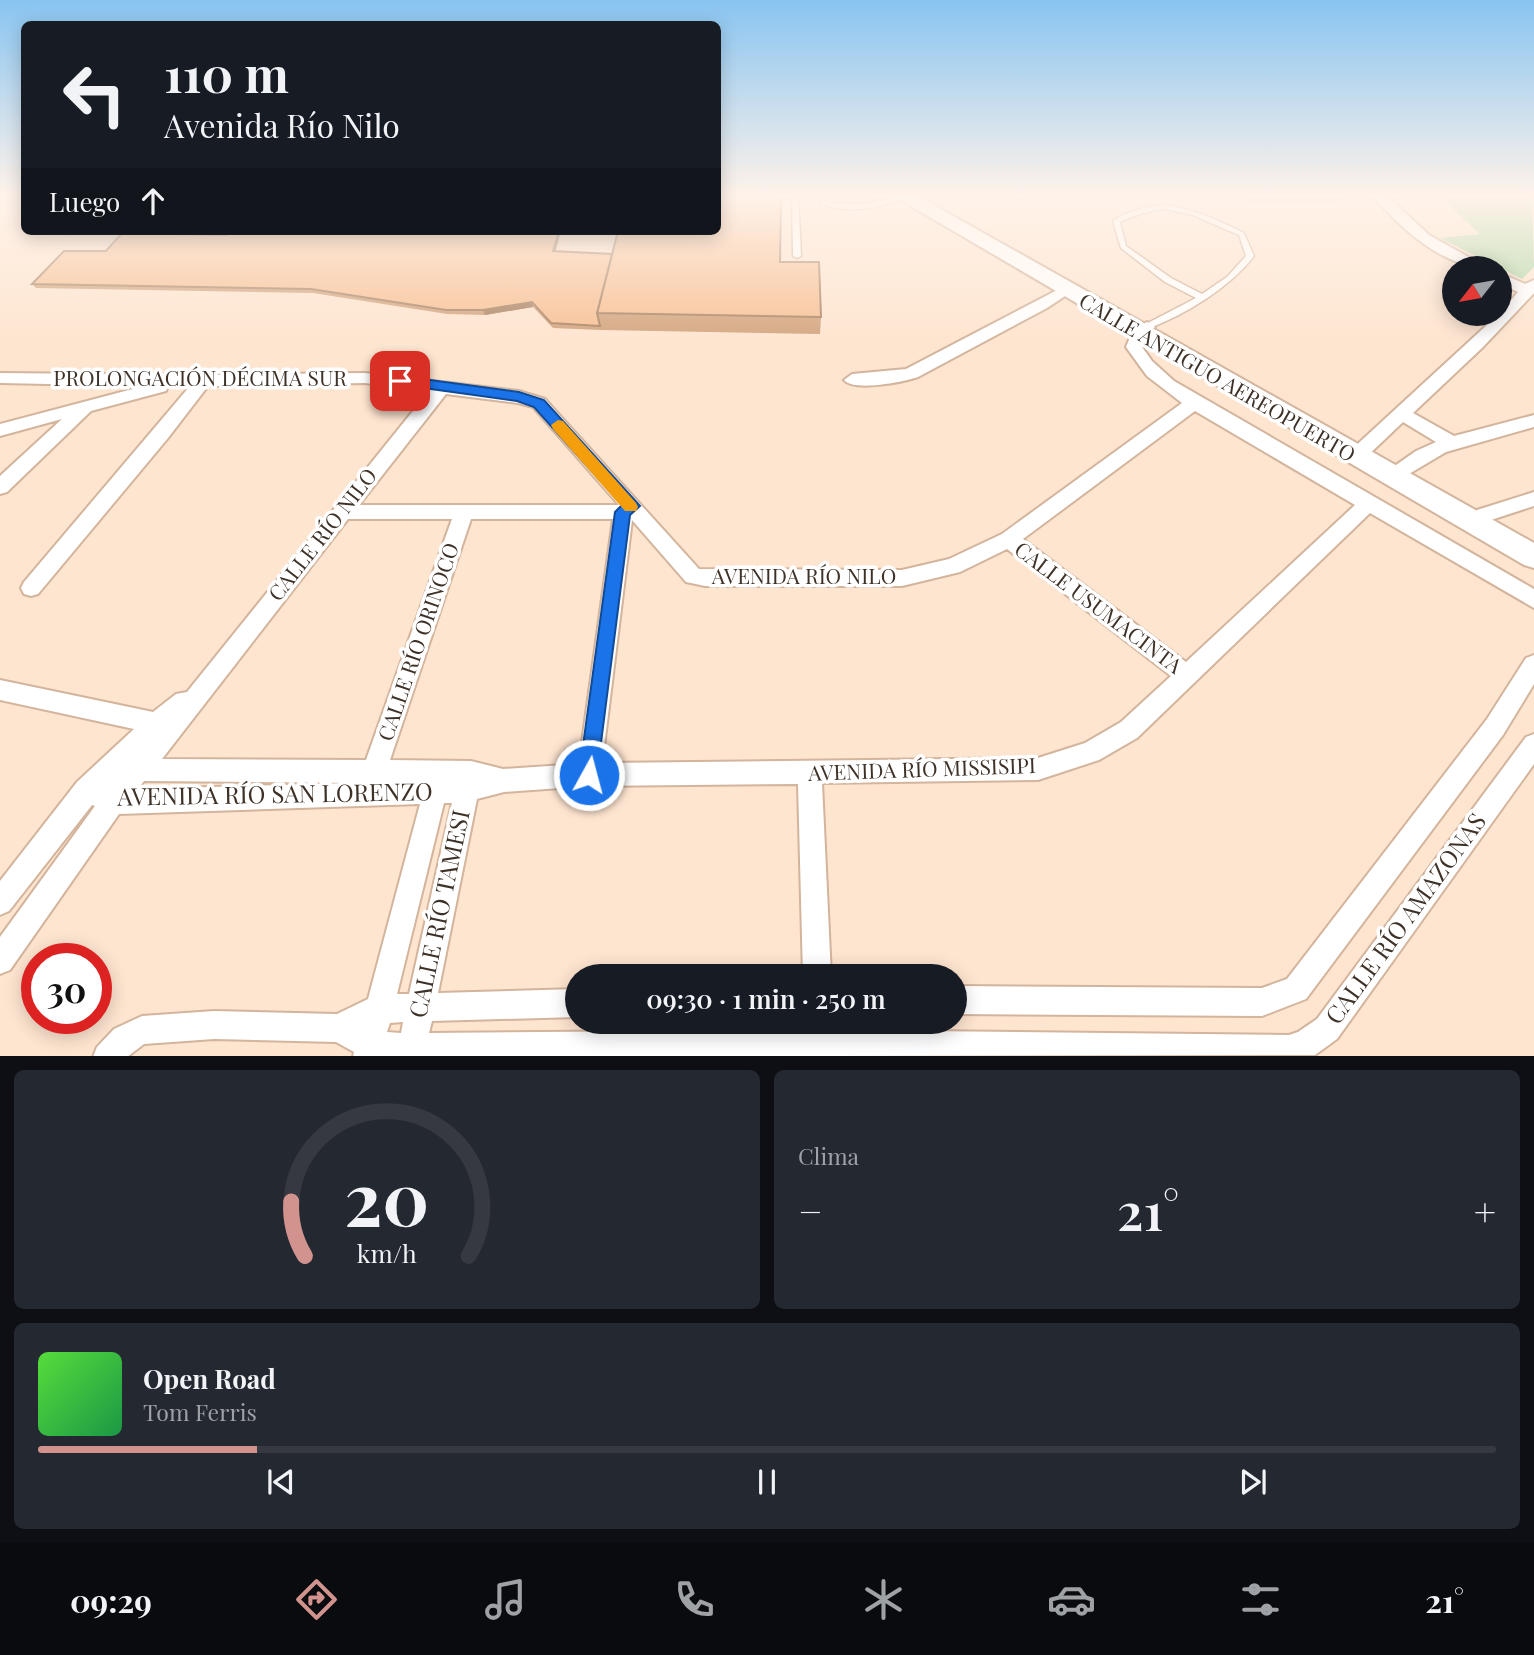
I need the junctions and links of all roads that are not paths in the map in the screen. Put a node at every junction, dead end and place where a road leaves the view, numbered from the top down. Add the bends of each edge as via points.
1 (797, 244) edge
2 (986, 244) edge
3 (991, 244) edge
4 (1122, 244) edge
5 (1246, 244) edge
6 (1436, 244) edge
7 (797, 256) dead end
8 (1458, 256) edge
9 (1512, 281) edge
10 (1531, 288) edge
11 (1063, 291) junction
12 (1201, 297) junction
13 (1143, 330) junction
14 (0, 378) edge
15 (852, 380) dead end
16 (194, 381) junction
17 (441, 388) junction
18 (1194, 403) junction
19 (87, 407) junction
20 (1402, 414) junction
21 (1534, 421) edge
22 (0, 430) edge
23 (1451, 443) junction
24 (1360, 452) junction
25 (1397, 473) junction
26 (0, 487) edge
27 (1534, 499) edge
28 (1368, 504) junction
29 (627, 509) junction
30 (464, 511) junction
31 (341, 512) junction
32 (1480, 520) junction
33 (1009, 539) junction
34 (1534, 542) edge
35 (1534, 557) edge
36 (31, 588) dead end
37 (1534, 599) edge
38 (1534, 665) edge
39 (1188, 676) junction
40 (0, 690) edge
41 (164, 725) junction
42 (1534, 745) edge
43 (108, 767) junction
44 (138, 770) junction
45 (374, 772) junction
46 (810, 774) junction
47 (589, 775) junction
48 (437, 782) junction
49 (468, 782) junction
50 (86, 790) junction
51 (113, 802) junction
52 (4, 889) edge
53 (0, 960) edge
54 (817, 964) edge
55 (967, 1000) edge
56 (565, 1003) edge
57 (420, 1007) junction
58 (377, 1009) junction
59 (338, 1028) junction
60 (819, 1041) edge
61 (368, 1051) edge
62 (1311, 1051) edge
63 (411, 1052) edge
64 (107, 1056) edge

1 - 7 lane
2 - 11 main road, CALLE ANTIGUO AEREOPUERTO
3 - 13 main road, CALLE ANTIGUO AEREOPUERTO
4 - 12 lane via 1168,280
5 - 12 lane via 1250,256 1240,271
6 - 8 street
9 - 10 street
10 - 20 street
11 - 13 main road, CALLE ANTIGUO AEREOPUERTO
11 - 15 street via 912,373
12 - 13 lane
13 - 18 street via 1135,347 1144,366
13 - 24 main road, CALLE ANTIGUO AEREOPUERTO
14 - 16 street, PROLONGACIÓN DÉCIMA SUR
16 - 17 street, PROLONGACIÓN DÉCIMA SUR via 365,378
16 - 19 street
16 - 36 street via 162,434
17 - 29 street, AVENIDA RÍO NILO via 519,397 539,404
17 - 31 street, CALLE RÍO NILO
18 - 28 street
18 - 33 street, AVENIDA RÍO NILO
19 - 22 street
19 - 26 street
20 - 23 street
20 - 24 street
21 - 23 street
23 - 25 street
24 - 25 main road, CALLE ANTIGUO AEREOPUERTO
25 - 32 main road, CALLE ANTIGUO AEREOPUERTO
27 - 32 street
28 - 37 street
28 - 39 street, AVENIDA RÍO MISSISIPI
29 - 30 street
29 - 33 street, AVENIDA RÍO NILO via 693,576 705,578 902,578 953,566
29 - 47 street
30 - 31 street
30 - 45 street, CALLE RÍO ORINOCO
31 - 41 street, CALLE RÍO NILO via 207,684
32 - 34 main road, CALLE ANTIGUO AEREOPUERTO
32 - 35 main road, CALLE ANTIGUO AEREOPUERTO
33 - 39 street, CALLE USUMACINTA
38 - 55 street, CALLE RÍO AMAZONAS via 1495,727 1296,989 1262,1002
39 - 46 street, AVENIDA RÍO MISSISIPI via 1129,730 1090,752 1038,769
40 - 41 street
41 - 43 street, CALLE RÍO NILO
41 - 44 street, CALLE RÍO NILO
42 - 62 street, CALLE RÍO AMAZONAS
43 - 44 street, AVENIDA RÍO SAN LORENZO
43 - 50 street, CALLE RÍO NILO
44 - 45 street, AVENIDA RÍO SAN LORENZO
44 - 51 street, CALLE RÍO NILO
45 - 48 street, AVENIDA RÍO SAN LORENZO
46 - 47 street, AVENIDA RÍO MISSISIPI
46 - 54 street
47 - 49 street, AVENIDA RÍO MISSISIPI
48 - 49 street, AVENIDA RÍO SAN LORENZO
48 - 51 street, AVENIDA RÍO SAN LORENZO
48 - 58 street, CALLE RÍO TAMESI
49 - 57 street, CALLE RÍO TAMESI
50 - 51 street, AVENIDA RÍO SAN LORENZO
50 - 52 street, CALLE RÍO NILO
51 - 53 street, CALLE RÍO NILO
56 - 57 street
57 - 58 street
57 - 63 street, CALLE RÍO TAMESI
58 - 59 street
58 - 61 street, CALLE RÍO TAMESI
59 - 61 street
59 - 64 street via 214,1025 142,1030 124,1039
60 - 62 street, CALLE RÍO AMAZONAS
60 - 63 street, CALLE RÍO AMAZONAS
61 - 63 street, CALLE RÍO AMAZONAS

